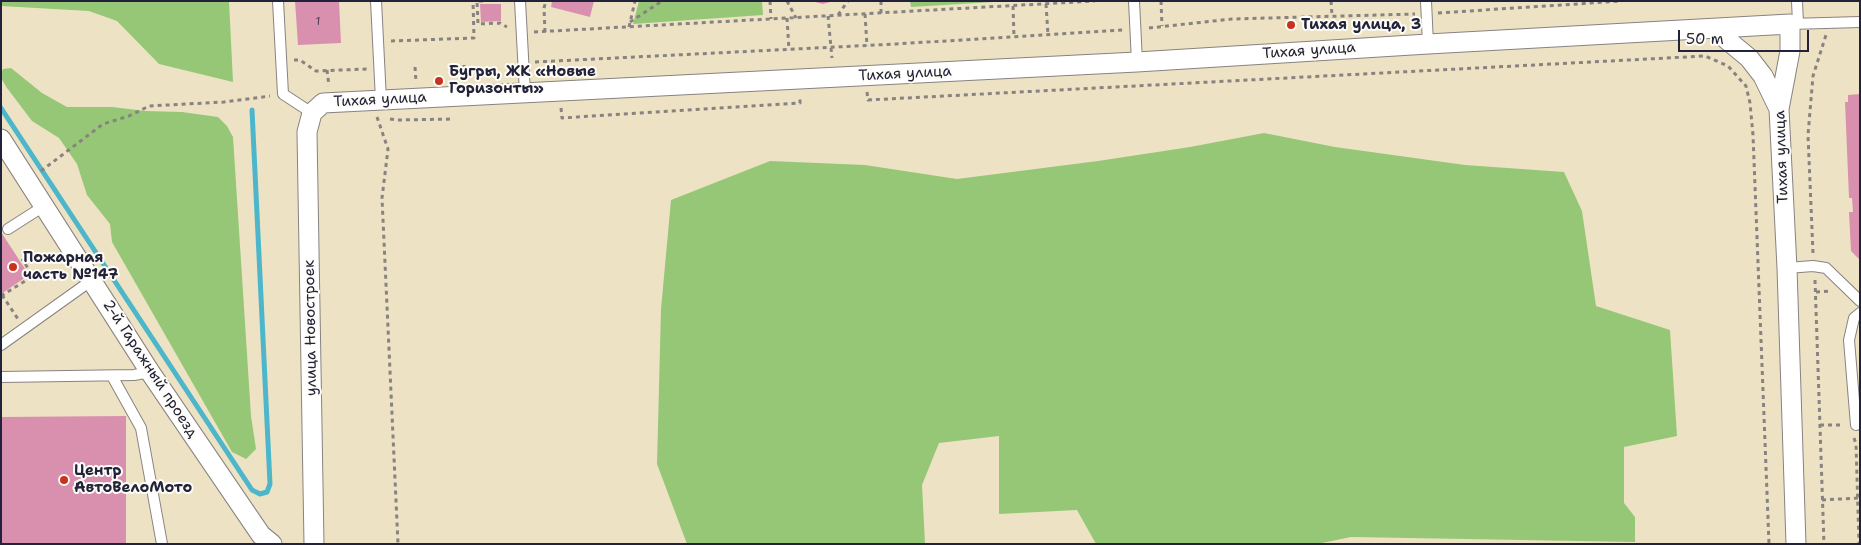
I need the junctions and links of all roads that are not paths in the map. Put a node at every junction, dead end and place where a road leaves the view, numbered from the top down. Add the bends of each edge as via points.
1 (278, 1) edge
2 (376, 1) edge
3 (520, 1) edge
4 (1134, 1) edge
5 (1426, 1) edge
6 (1797, 1) edge
7 (1860, 22) edge
8 (1794, 24) junction
9 (1714, 29) junction
10 (1428, 44) junction
11 (1137, 62) junction
12 (524, 93) junction
13 (379, 108) junction
14 (1779, 109) junction
15 (312, 113) junction
16 (1, 139) edge
17 (44, 206) junction
18 (8, 229) dead end
19 (1787, 268) junction
20 (92, 280) junction
21 (1860, 301) edge
22 (1860, 312) edge
23 (1, 345) edge
24 (150, 372) junction
25 (112, 376) junction
26 (1, 377) edge
27 (1852, 427) road end
28 (266, 541) edge
29 (162, 544) edge
30 (314, 544) edge
31 (1796, 544) edge

1 - 15 lane via 283,94
2 - 13 lane
3 - 12 lane via 516,34
4 - 11 lane
5 - 10 lane
6 - 8 lane
7 - 8 lane
8 - 9 street, Тихая улица
8 - 14 street, Тихая улица
9 - 10 street, Тихая улица
9 - 14 street via 1754,64
10 - 11 street, Тихая улица
11 - 12 street, Тихая улица
12 - 13 street, Тихая улица
13 - 15 street, Тихая улица via 323,103
14 - 19 street, Тихая улица
15 - 30 street, улица Новостроек via 307,132
16 - 17 street, 2-й Гаражный проезд
17 - 18 lane
17 - 20 street, 2-й Гаражный проезд
19 - 21 lane via 1826,268
19 - 31 street, Тихая улица
20 - 23 lane
20 - 24 street, 2-й Гаражный проезд
22 - 27 lane via 1854,318 1849,340
24 - 25 lane
24 - 28 street, 2-й Гаражный проезд
25 - 26 lane
25 - 29 lane via 141,428

